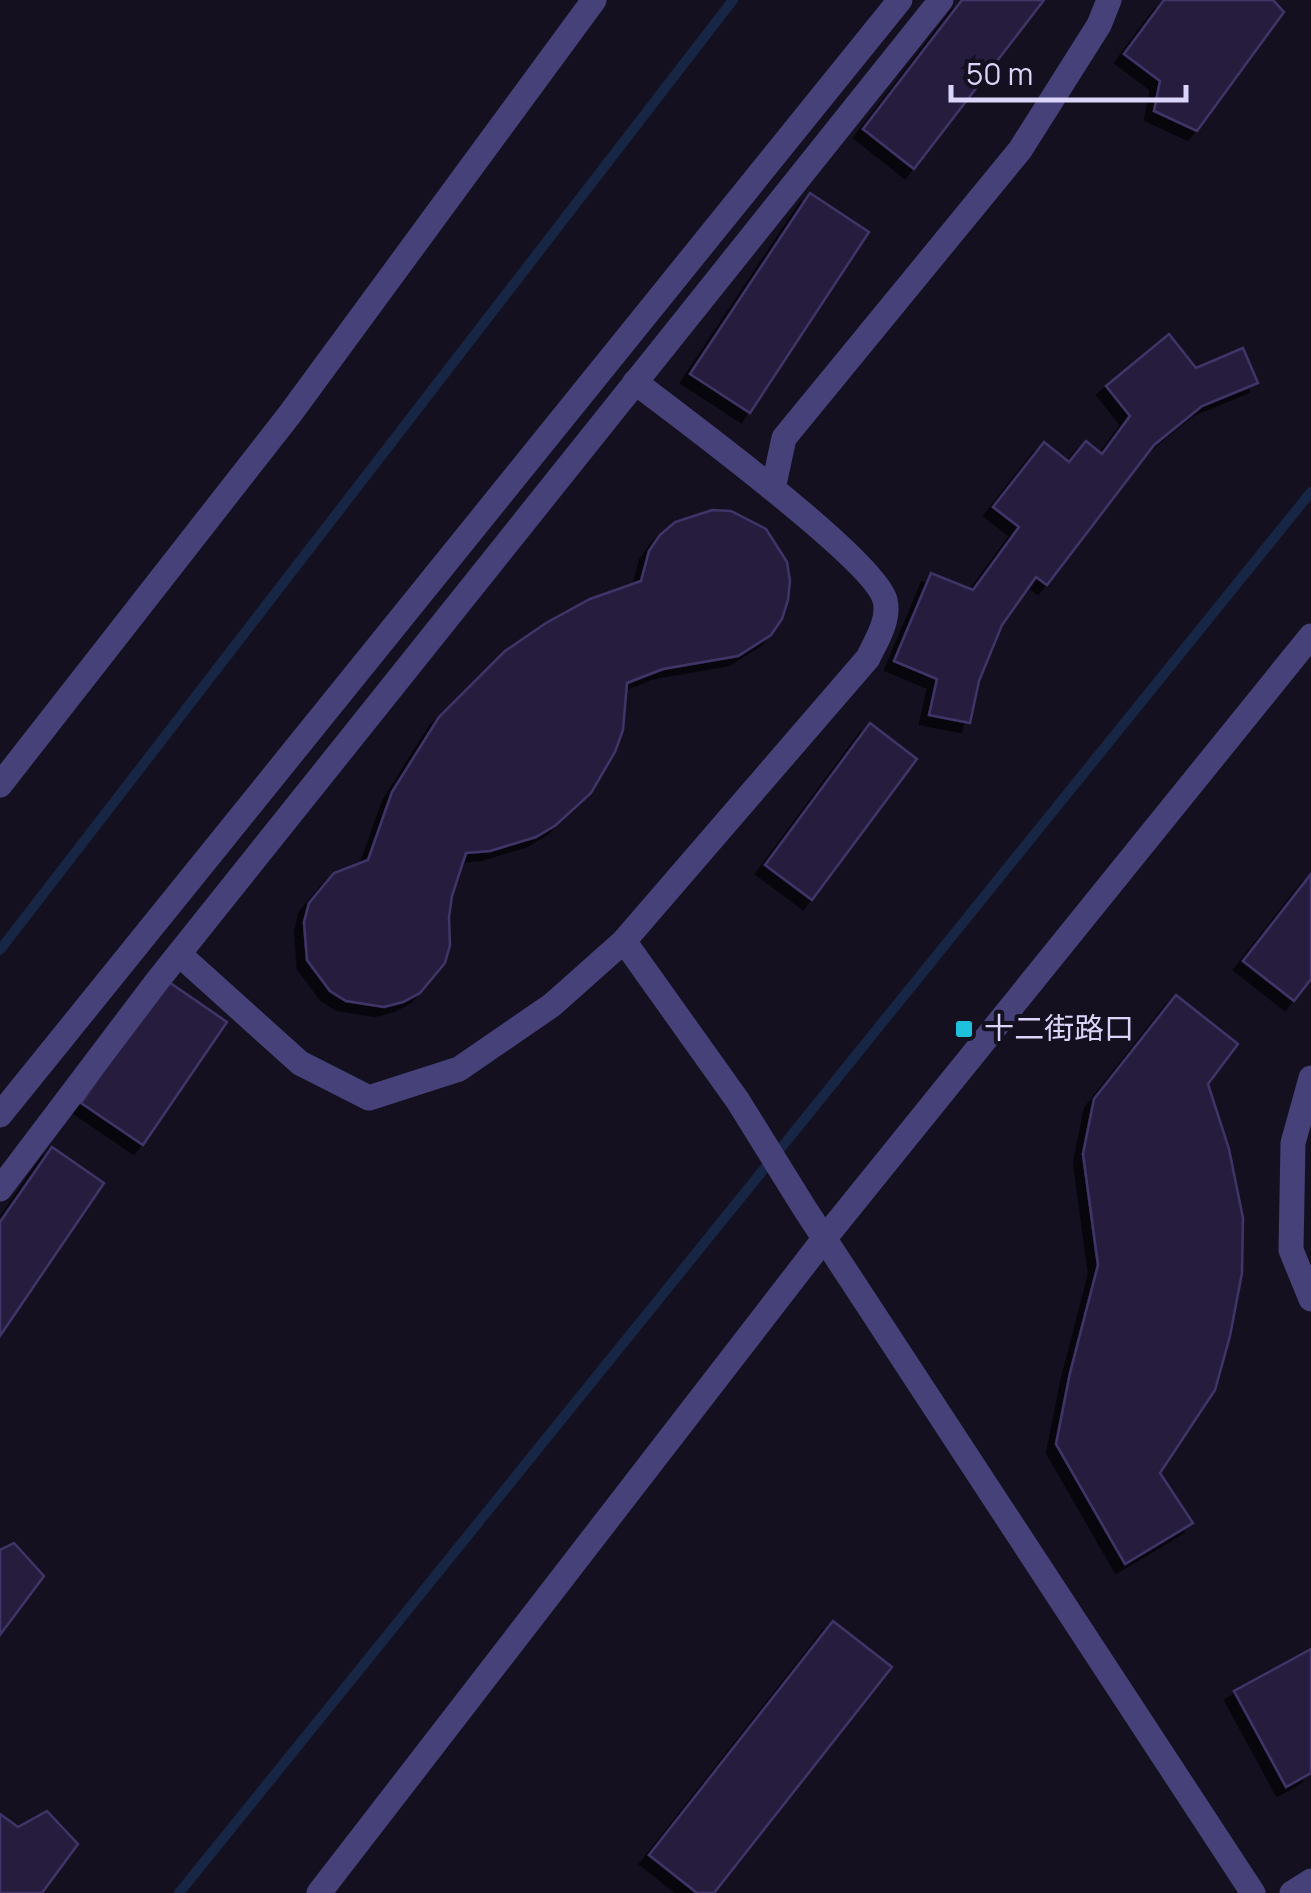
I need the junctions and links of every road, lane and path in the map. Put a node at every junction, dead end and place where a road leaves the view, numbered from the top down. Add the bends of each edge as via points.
1 (594, 0) edge
2 (900, 0) edge
3 (941, 0) edge
4 (1109, 0) edge
5 (635, 382) junction
6 (772, 489) junction
7 (1311, 636) edge
8 (0, 785) edge
9 (624, 941) junction
10 (179, 954) junction
11 (1311, 1078) edge
12 (0, 1115) edge
13 (0, 1189) edge
14 (824, 1239) junction
15 (1311, 1299) edge
16 (1311, 1881) edge
17 (319, 1893) edge
18 (1253, 1893) edge
19 (1292, 1893) edge

1 - 8 street via 290,414
2 - 12 street
3 - 5 street
4 - 6 street via 1100,25 1020,150 784,438
5 - 6 street
5 - 10 street
6 - 9 street via 874,577 886,602 883,628 868,658
7 - 14 street
9 - 10 street via 552,1005 459,1070 369,1098 300,1064
9 - 14 street
10 - 13 street
11 - 15 street via 1293,1143 1291,1250
14 - 17 street
14 - 18 street
16 - 19 street

